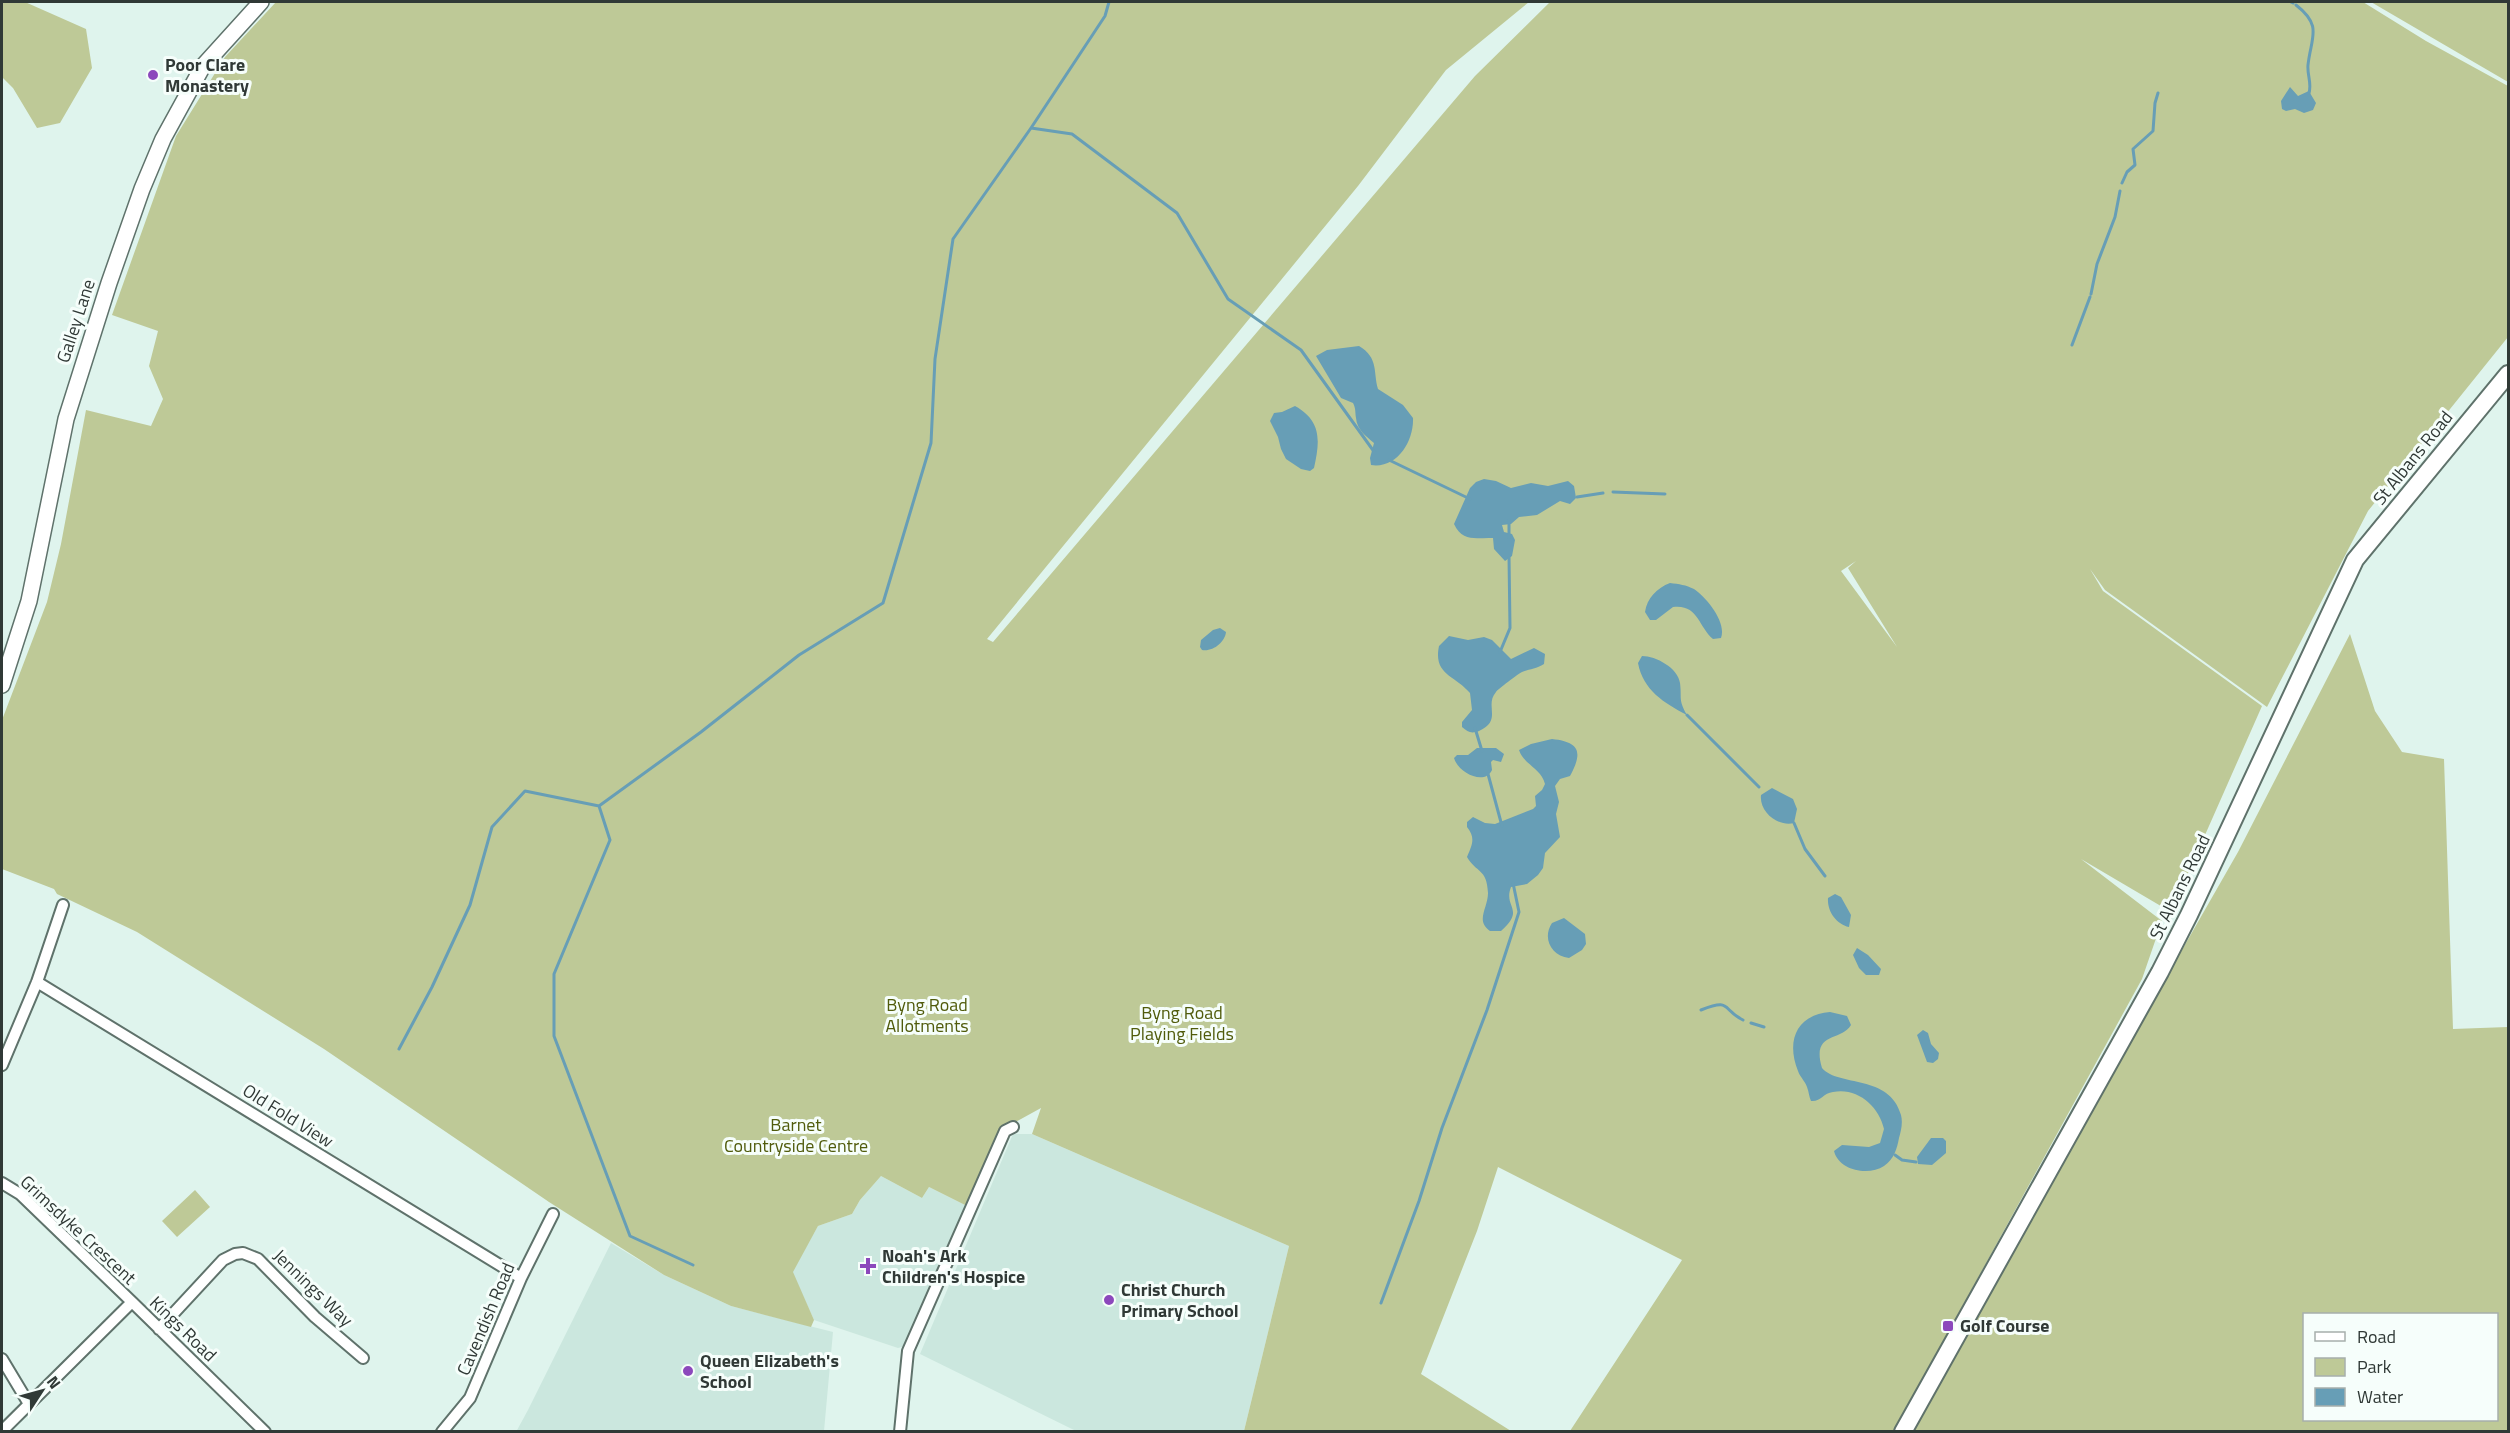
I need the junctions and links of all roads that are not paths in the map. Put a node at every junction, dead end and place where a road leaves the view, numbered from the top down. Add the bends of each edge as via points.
1 (261, 2) edge
2 (2508, 374) edge
3 (2, 685) edge
4 (63, 905) dead end
5 (37, 982) junction
6 (2, 1065) edge
7 (1013, 1127) dead end
8 (2, 1183) edge
9 (553, 1214) dead end
10 (521, 1278) junction
11 (132, 1302) junction
12 (159, 1329) junction
13 (363, 1358) dead end
14 (2, 1359) edge
15 (29, 1404) junction
16 (2, 1431) edge
17 (266, 1431) edge
18 (442, 1431) edge
19 (900, 1431) edge
20 (1903, 1431) edge

1 - 3 street, Galley Lane via 203,66 145,180 66,419 29,601
2 - 20 main road, St Albans Road via 2355,560 2160,972
4 - 5 street
5 - 6 street
5 - 10 street, Old Fold View
7 - 19 street via 1005,1131 908,1351
8 - 11 street, Grimsdyke Crescent via 20,1194
9 - 10 street, Cavendish Road
10 - 18 street, Cavendish Road via 470,1398
11 - 12 street, Kings Road
11 - 15 street, Kings Road
12 - 13 street, Jennings Way via 223,1260 243,1253 258,1259 315,1317
12 - 17 street, Kings Road
14 - 15 street
15 - 16 street, Kings Road

